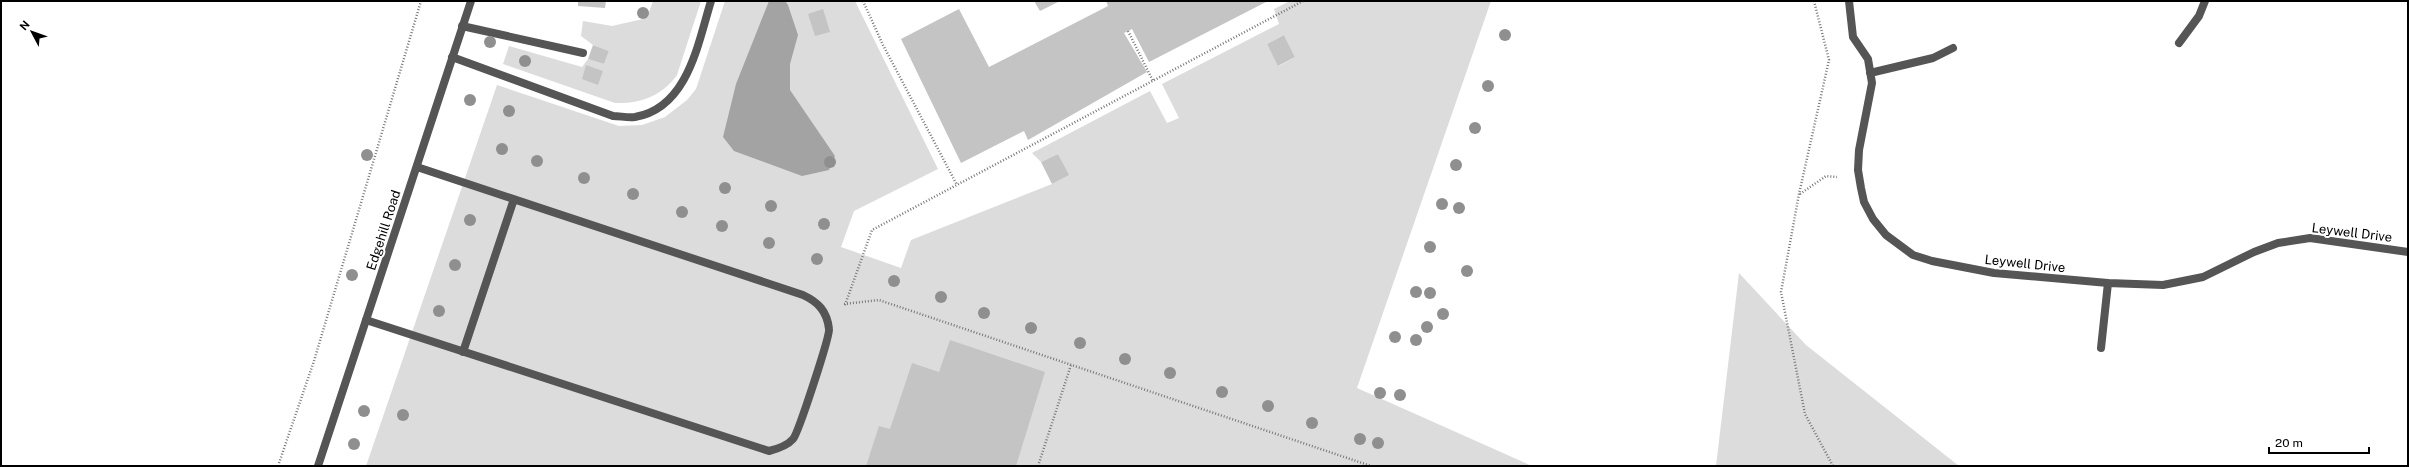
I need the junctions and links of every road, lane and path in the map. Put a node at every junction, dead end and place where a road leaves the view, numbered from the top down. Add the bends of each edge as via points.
1 (422, 1) edge
2 (471, 1) edge
3 (711, 1) edge
4 (863, 1) edge
5 (1303, 1) edge
6 (1814, 1) edge
7 (1849, 1) edge
8 (2205, 1) edge
9 (462, 26) junction
10 (1128, 31) dead end
11 (2179, 43) dead end
12 (1953, 48) dead end
13 (583, 53) dead end
14 (452, 57) junction
15 (1870, 73) junction
16 (1153, 81) junction
17 (417, 167) junction
18 (1860, 179) junction
19 (957, 185) junction
20 (1799, 194) junction
21 (514, 199) junction
22 (2408, 252) edge
23 (2108, 284) junction
24 (838, 303) dead end
25 (845, 305) junction
26 (366, 320) junction
27 (2101, 348) dead end
28 (463, 352) junction
29 (1071, 365) junction
30 (278, 466) edge
31 (318, 466) edge
32 (1038, 466) edge
33 (1371, 466) edge
34 (1833, 466) edge

1 - 30 path via 314,362
2 - 9 street, Edgehill Road
3 - 14 street via 686,78 670,99 635,117 613,116
4 - 19 path via 883,45
5 - 16 path
6 - 20 path via 1829,60
7 - 15 street, Leywell Drive via 1853,37 1868,59
8 - 11 street via 2199,16
9 - 13 street
9 - 14 street, Edgehill Road
10 - 16 path
12 - 15 street via 1933,58
14 - 17 street, Edgehill Road
15 - 18 street, Leywell Drive via 1872,83 1860,150
16 - 19 path
17 - 21 street
17 - 26 street, Edgehill Road
18 - 20 path via 1826,176
18 - 23 street, Leywell Drive via 1864,202 1873,219 1886,235 1913,255 1994,273
19 - 25 path via 872,230
20 - 34 path via 1781,292 1805,414
21 - 28 street
21 - 28 street via 803,295 816,302 826,314 830,331 813,384 794,438 782,447 769,451
22 - 23 street, Leywell Drive via 2310,238 2295,239 2254,252 2208,274 2183,282 2163,285
23 - 27 street
24 - 25 path
25 - 29 path via 879,300
26 - 28 street
26 - 31 street, Edgehill Road
29 - 32 path
29 - 33 path

